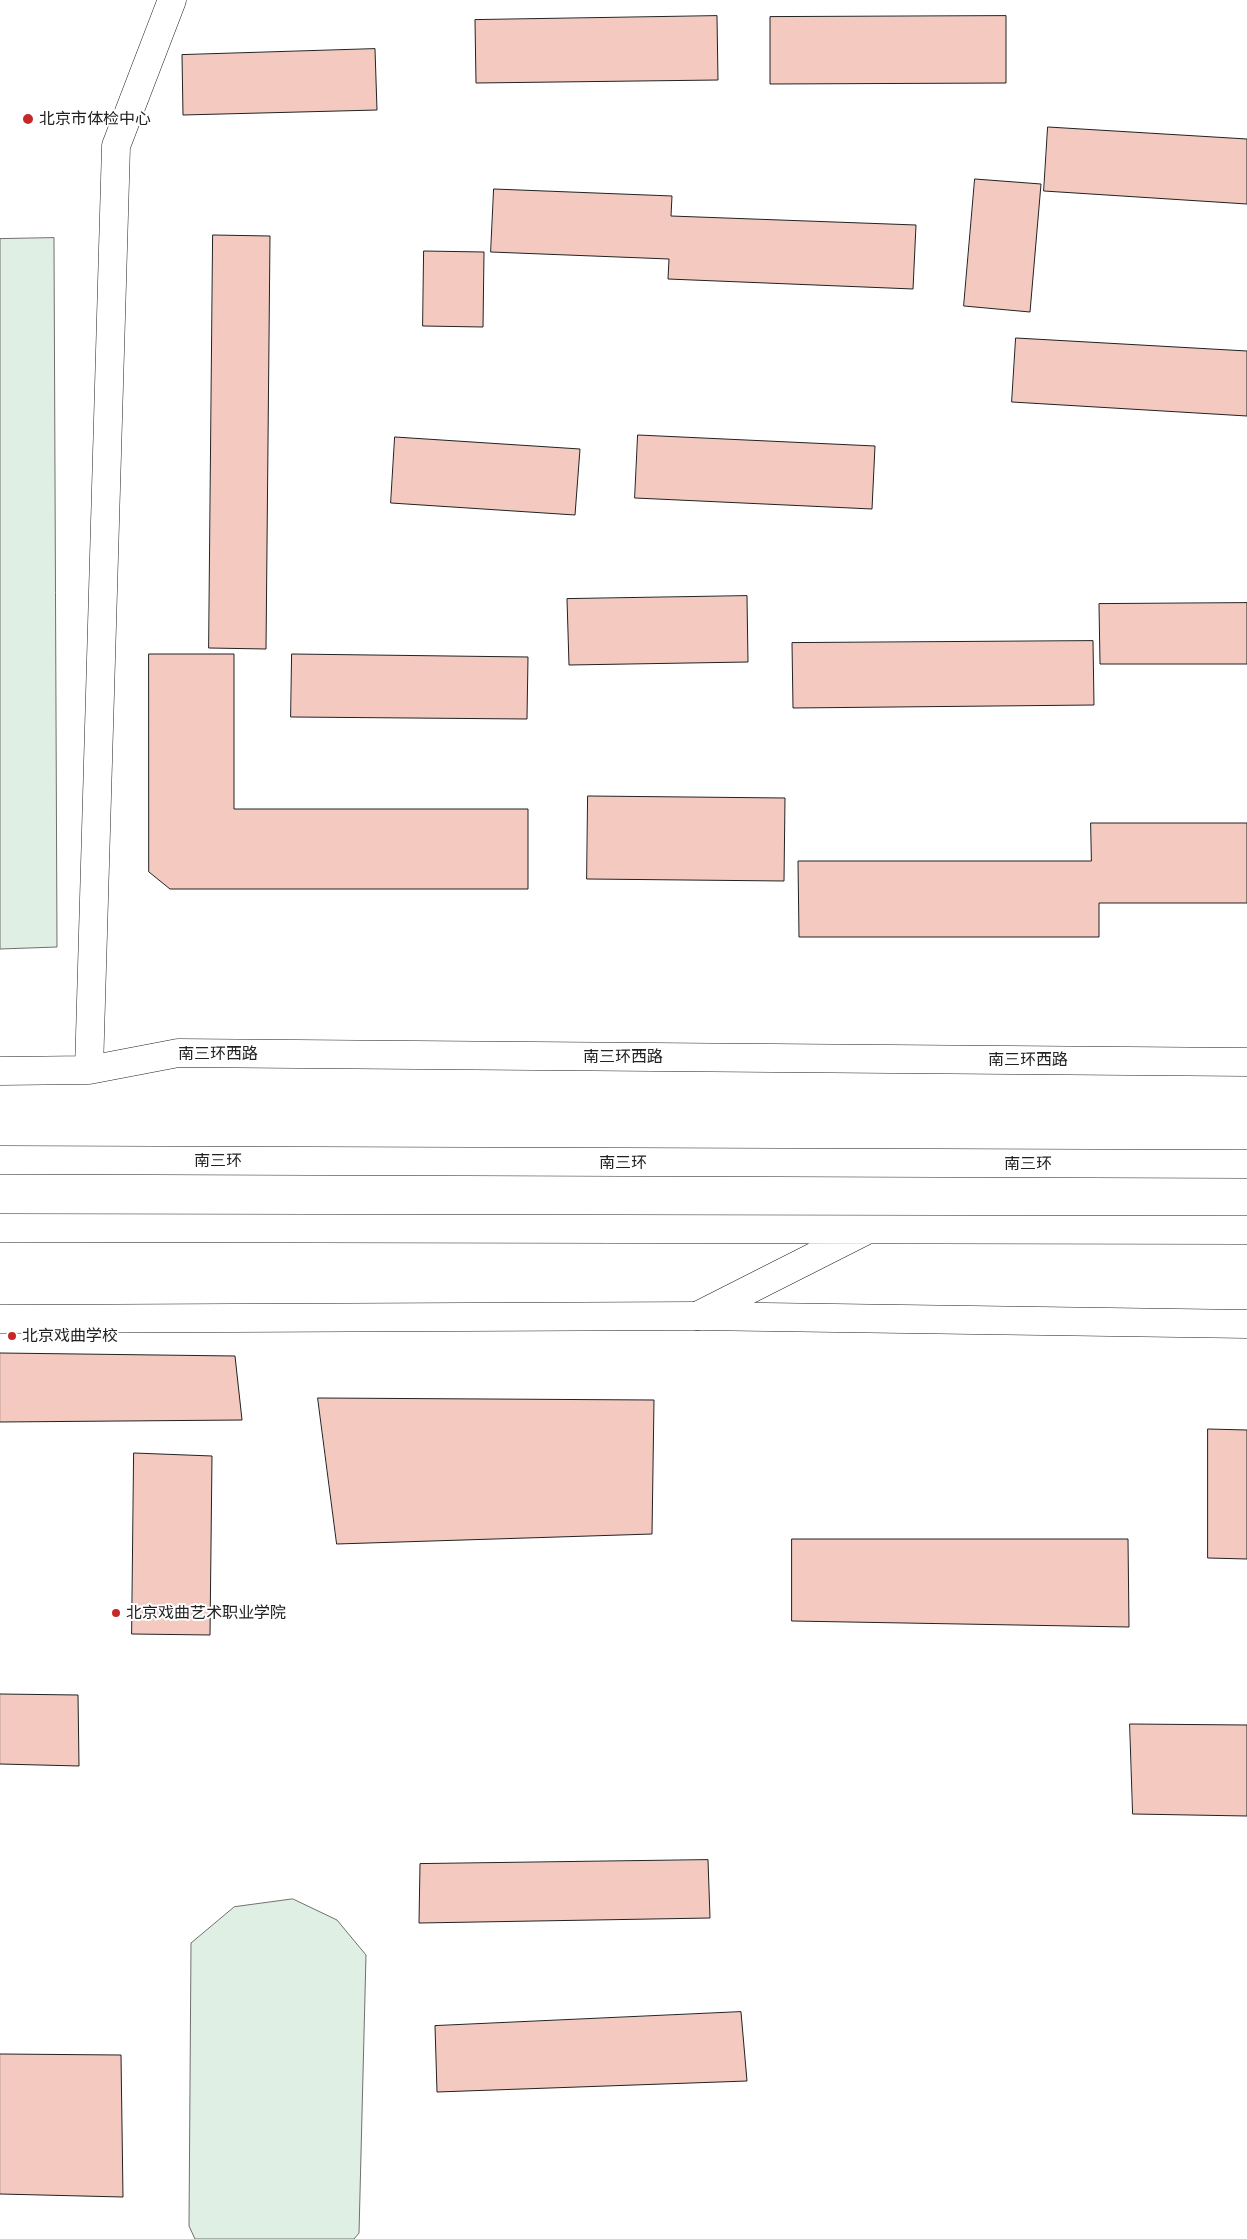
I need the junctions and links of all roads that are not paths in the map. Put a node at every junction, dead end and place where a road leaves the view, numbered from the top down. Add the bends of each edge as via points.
1 (172, 0) edge
2 (1247, 1062) edge
3 (89, 1070) junction
4 (0, 1071) edge
5 (0, 1160) edge
6 (1247, 1164) edge
7 (0, 1228) edge
8 (871, 1228) junction
9 (1247, 1230) edge
10 (697, 1316) junction
11 (0, 1318) edge
12 (1247, 1324) edge

1 - 3 main road via 116,146
2 - 3 main road, 南三环西路 via 178,1053
3 - 4 main road, 南三环西路
5 - 6 main road, 南三环
7 - 8 main road
8 - 9 main road
8 - 10 main road
10 - 11 main road
10 - 12 main road

